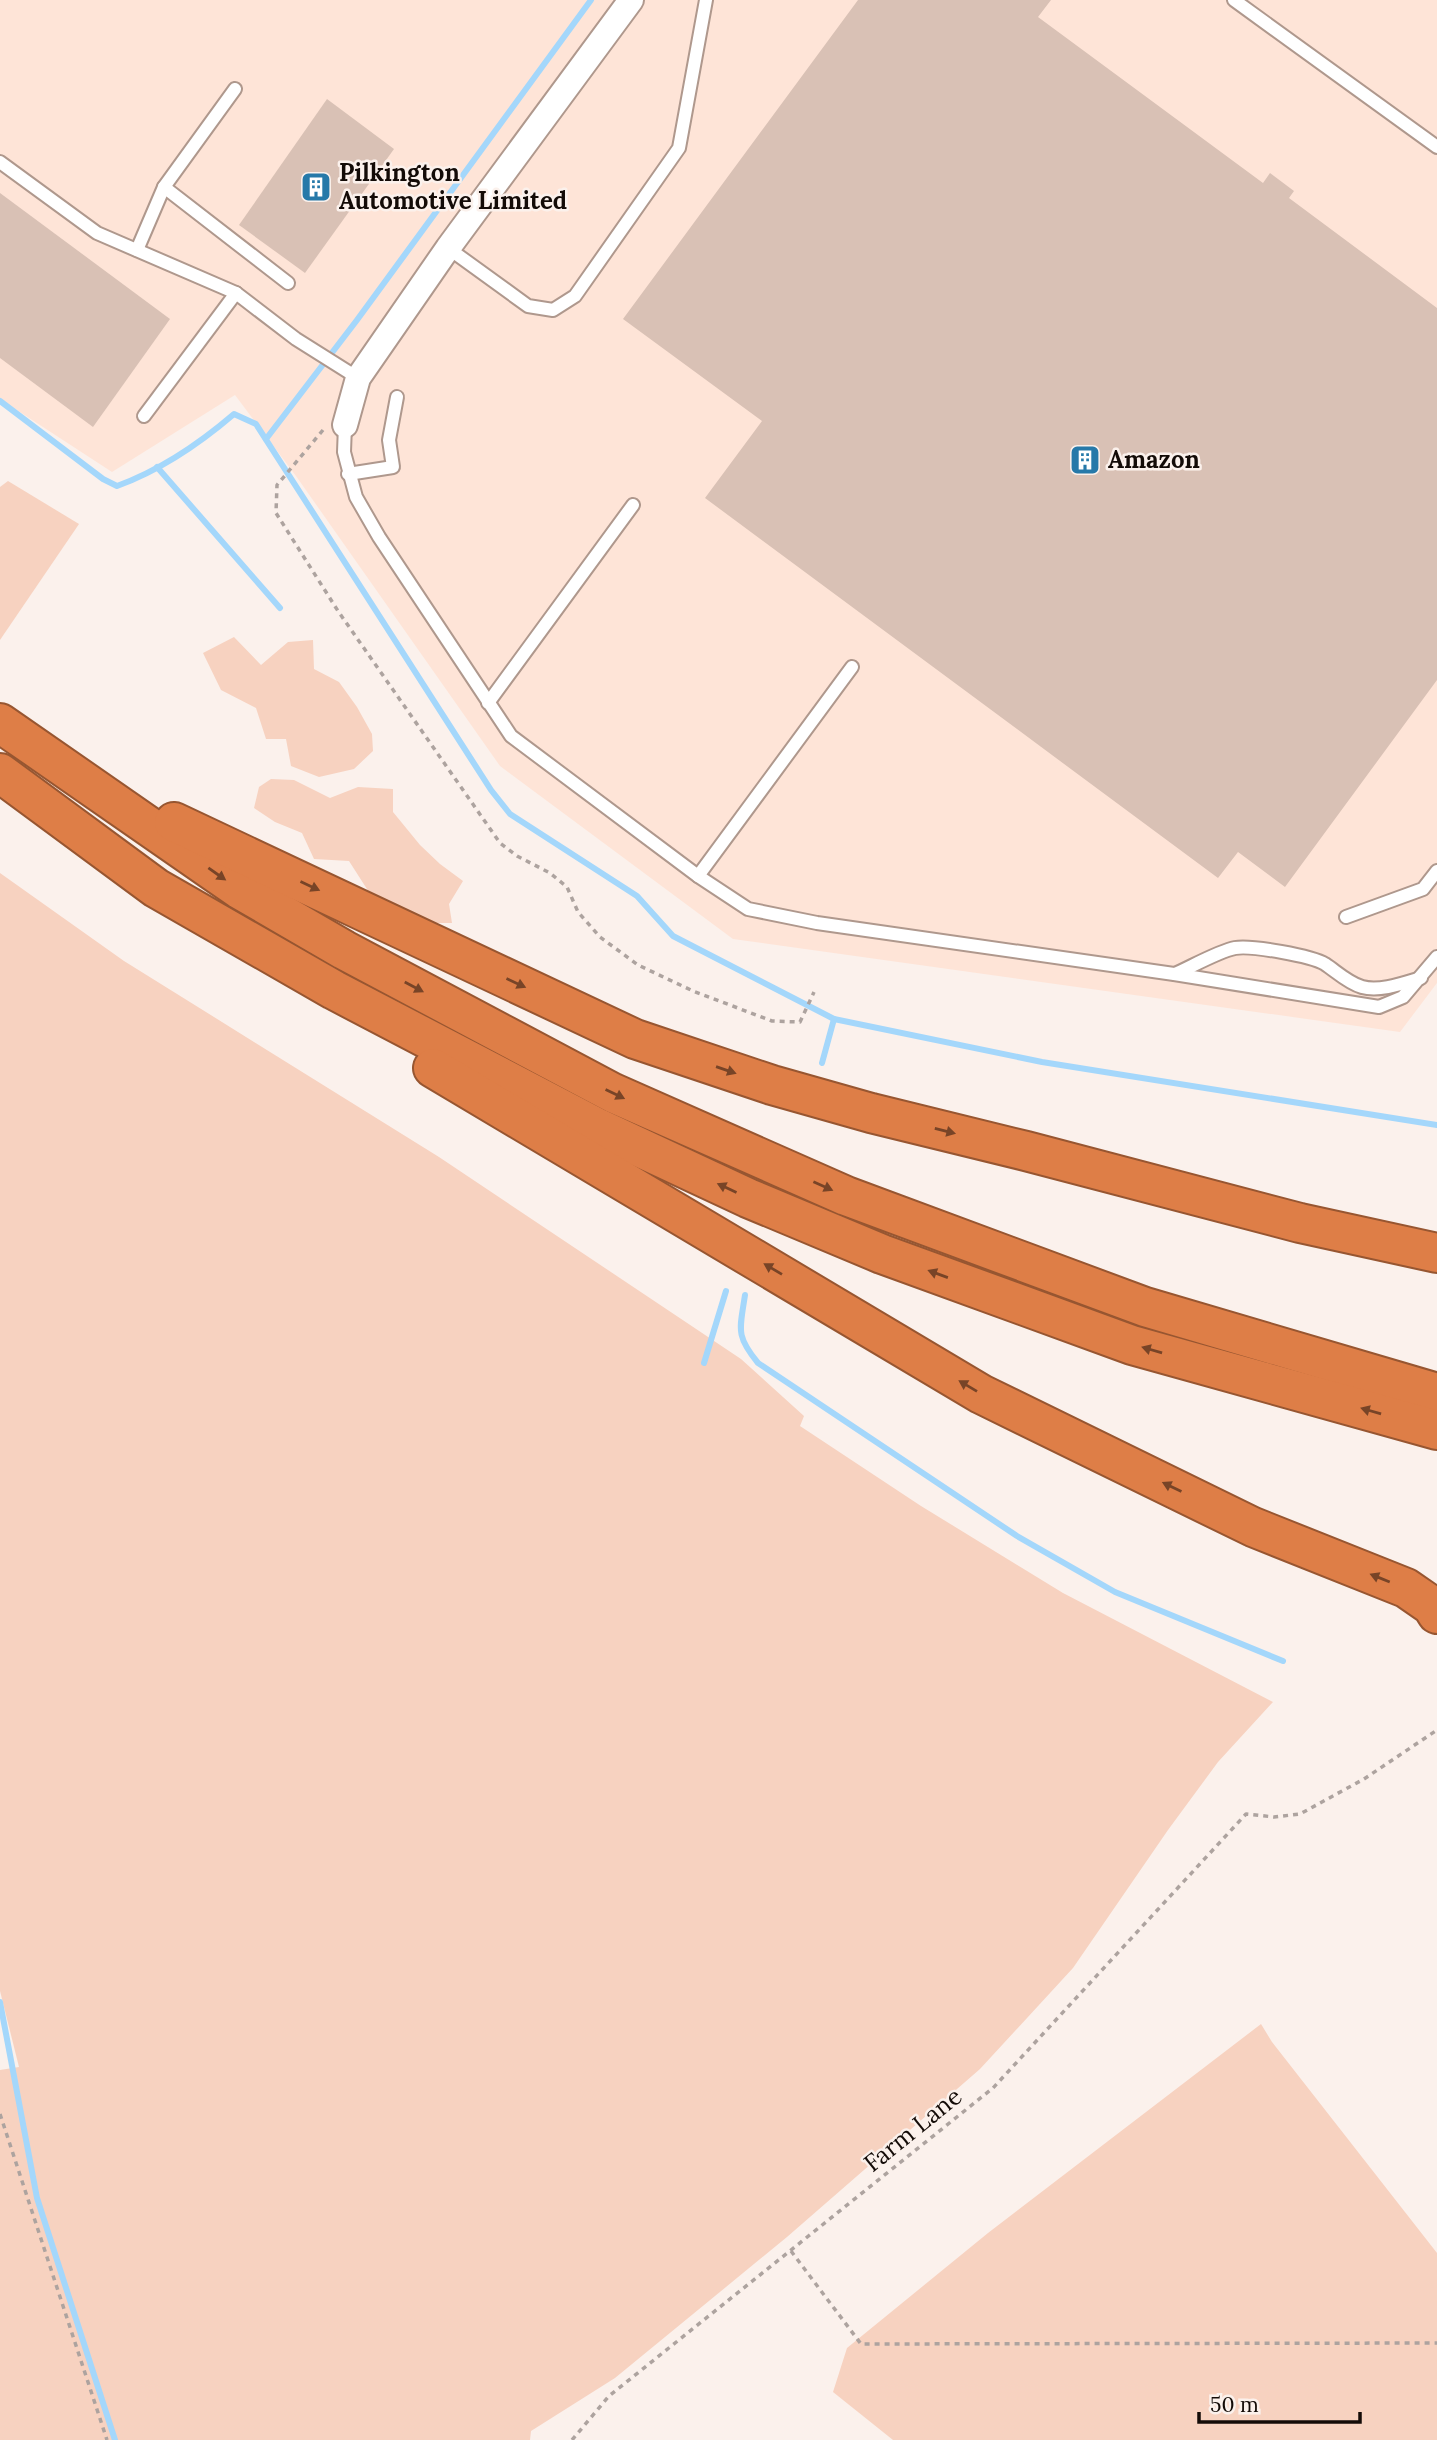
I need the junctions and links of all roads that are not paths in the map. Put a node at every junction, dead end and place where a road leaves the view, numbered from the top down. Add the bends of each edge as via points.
1 (631, 0) edge
2 (706, 0) edge
3 (1234, 0) edge
4 (235, 89) dead end
5 (1437, 147) edge
6 (0, 162) edge
7 (163, 187) junction
8 (448, 248) junction
9 (136, 250) junction
10 (288, 284) dead end
11 (236, 293) junction
12 (358, 378) junction
13 (397, 397) dead end
14 (144, 416) dead end
15 (345, 425) joint
16 (348, 474) junction
17 (633, 505) dead end
18 (852, 667) dead end
19 (488, 703) junction
20 (0, 723) edge
21 (0, 773) edge
22 (71, 773) junction
23 (1437, 871) edge
24 (698, 877) junction
25 (156, 888) junction
26 (1346, 917) dead end
27 (1437, 957) edge
28 (1174, 974) junction
29 (1422, 978) junction
30 (1437, 1253) edge
31 (1437, 1393) edge
32 (1437, 1430) edge
33 (1437, 1614) edge

1 - 8 street
2 - 8 lane via 679,148 575,296 553,310 528,306
3 - 5 lane
4 - 7 lane
6 - 9 lane via 97,233
7 - 9 lane
7 - 10 lane
8 - 12 street
9 - 11 lane
11 - 12 lane
11 - 14 lane
12 - 15 street
13 - 16 lane via 389,440 393,467
15 - 16 lane
16 - 19 lane via 379,537
17 - 19 lane
18 - 24 lane
19 - 24 lane via 511,736
20 - 22 highway
21 - 25 highway
22 -> 30 highway via 635,1039 871,1113 1300,1223
22 -> 31 highway via 239,889 613,1093 846,1196 1145,1307
23 - 26 lane via 1423,889
24 - 28 lane via 748,909 789,918
32 -> 25 highway via 1132,1345 882,1254 748,1198 587,1122 334,990
33 -> 25 highway via 1406,1588 1253,1527 981,1394 250,960
27 - 29 lane
28 - 29 lane via 1379,1007 1403,998
28 - 29 lane via 1234,948 1248,947 1308,957 1364,988

